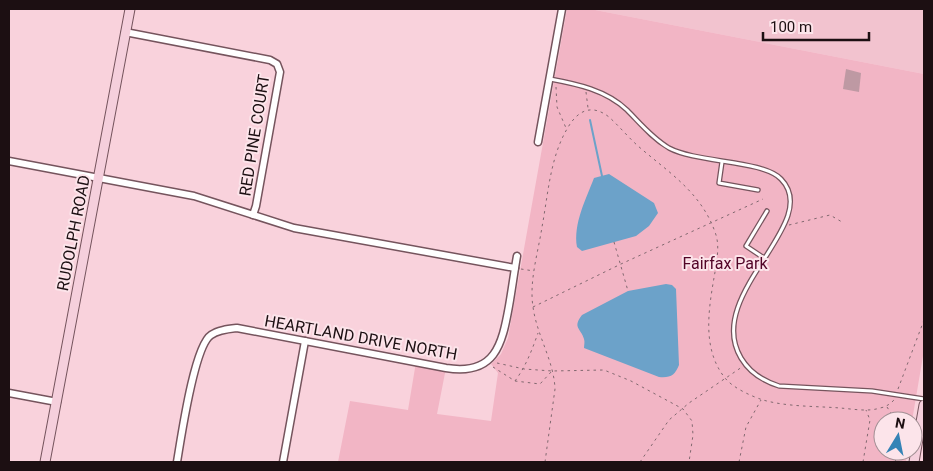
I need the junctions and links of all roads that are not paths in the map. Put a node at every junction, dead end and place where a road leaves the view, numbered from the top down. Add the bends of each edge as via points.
1 (130, 9) edge
2 (562, 9) edge
3 (125, 32) junction
4 (553, 80) junction
5 (538, 142) dead end
6 (9, 161) edge
7 (722, 162) junction
8 (98, 179) junction
9 (758, 190) dead end
10 (768, 211) dead end
11 (252, 215) junction
12 (517, 256) dead end
13 (764, 258) junction
14 (515, 268) junction
15 (305, 341) junction
16 (9, 393) edge
17 (924, 399) edge
18 (57, 402) junction
19 (924, 405) edge
20 (45, 462) edge
21 (177, 462) edge
22 (283, 462) edge
23 (914, 462) edge

1 - 3 street, RUDOLPH ROAD
2 - 4 street
3 - 8 street, RUDOLPH ROAD
3 - 11 street, RED PINE COURT via 277,64 280,72
4 - 5 street
4 - 7 lane via 586,87 616,101 670,148
6 - 8 street
7 - 9 lane via 719,183
7 - 13 lane via 770,170 788,188 790,212
8 - 11 street via 194,196
8 - 18 street, RUDOLPH ROAD
10 - 13 lane via 746,246
11 - 14 street via 294,228
12 - 14 street, HEARTLAND DRIVE NORTH
13 - 17 lane via 740,299 733,319 734,342 745,364 761,378 779,386 872,391
14 - 15 street, HEARTLAND DRIVE NORTH via 501,343 489,359 474,367 455,369
15 - 21 street, HEARTLAND DRIVE NORTH via 237,328 209,336 199,352 194,371
15 - 22 street
16 - 18 street
18 - 20 street, RUDOLPH ROAD
19 - 23 street

